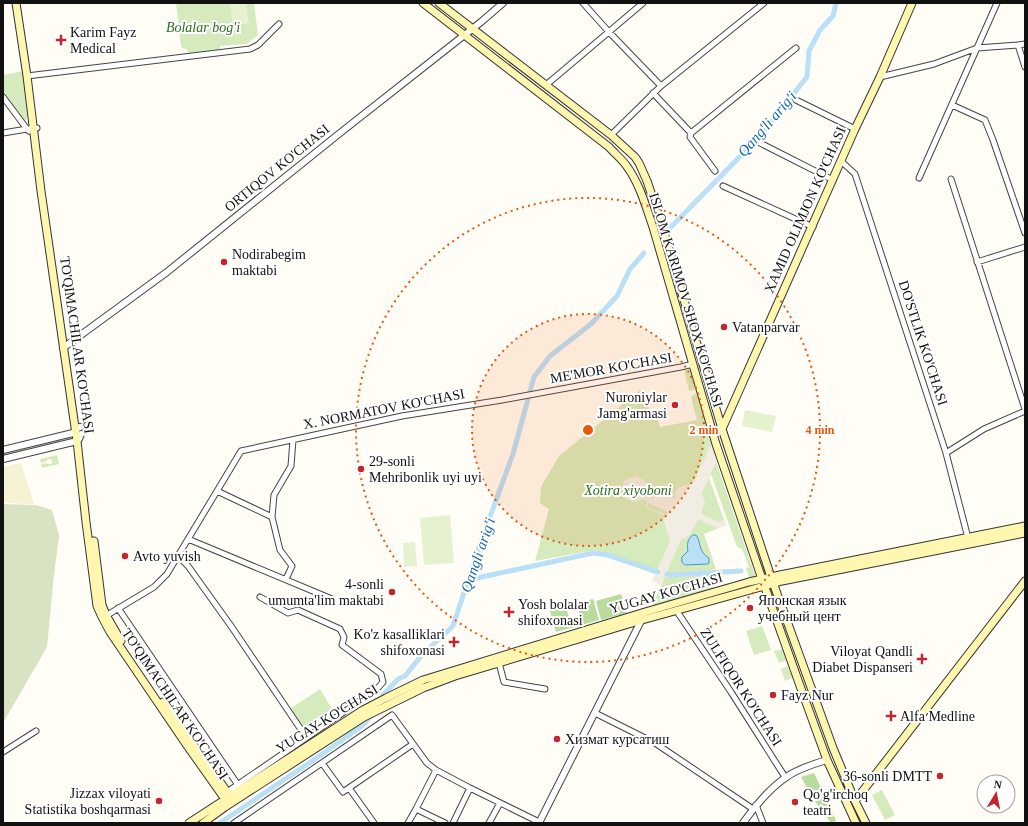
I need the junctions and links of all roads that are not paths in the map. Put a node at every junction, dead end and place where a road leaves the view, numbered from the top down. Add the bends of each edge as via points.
1 (16, 3) edge
2 (21, 3) edge
3 (423, 3) edge
4 (439, 3) edge
5 (504, 3) edge
6 (583, 3) edge
7 (643, 3) edge
8 (764, 3) edge
9 (912, 3) edge
10 (997, 3) edge
11 (279, 24) dead end
12 (472, 29) junction
13 (609, 32) junction
14 (464, 35) junction
15 (1025, 44) edge
16 (1018, 45) junction
17 (796, 48) dead end
18 (977, 48) junction
19 (1025, 67) edge
20 (29, 76) junction
21 (880, 77) junction
22 (546, 85) junction
23 (662, 86) junction
24 (653, 93) junction
25 (3, 97) edge
26 (796, 100) dead end
27 (952, 105) junction
28 (33, 128) junction
29 (855, 129) junction
30 (3, 133) edge
31 (691, 133) junction
32 (611, 135) junction
33 (760, 142) dead end
34 (841, 161) junction
35 (715, 171) dead end
36 (919, 178) dead end
37 (951, 179) dead end
38 (833, 180) junction
39 (722, 186) dead end
40 (813, 227) junction
41 (1025, 233) edge
42 (1025, 246) edge
43 (977, 262) junction
44 (682, 290) junction
45 (672, 292) junction
46 (65, 347) junction
47 (693, 364) junction
48 (532, 394) joint
49 (1025, 410) edge
50 (722, 429) junction
51 (78, 433) junction
52 (293, 440) junction
53 (3, 450) edge
54 (946, 453) junction
55 (3, 460) edge
56 (217, 491) junction
57 (272, 517) junction
58 (1025, 526) edge
59 (1025, 533) edge
60 (968, 538) junction
61 (188, 539) junction
62 (178, 556) junction
63 (286, 579) junction
64 (772, 580) junction
65 (1025, 581) edge
66 (763, 582) junction
67 (260, 597) dead end
68 (332, 599) dead end
69 (118, 608) junction
70 (676, 610) junction
71 (645, 612) junction
72 (104, 616) junction
73 (642, 620) junction
74 (499, 662) junction
75 (545, 689) dead end
76 (595, 713) junction
77 (36, 731) dead end
78 (306, 737) junction
79 (413, 744) junction
80 (3, 752) edge
81 (827, 760) junction
82 (322, 763) junction
83 (436, 770) junction
84 (785, 777) junction
85 (238, 785) junction
86 (349, 788) junction
87 (470, 788) junction
88 (229, 799) junction
89 (855, 801) junction
90 (500, 803) junction
91 (755, 807) junction
92 (416, 809) junction
93 (189, 823) edge
94 (202, 823) edge
95 (234, 823) edge
96 (374, 823) edge
97 (408, 823) edge
98 (445, 823) edge
99 (453, 823) edge
100 (489, 823) edge
101 (539, 823) edge
102 (743, 823) edge
103 (763, 823) edge
104 (856, 823) edge
105 (866, 823) edge

1 - 20 main road, TO'QIMACHILAR KO'CHASI
2 - 20 main road, TO'QIMACHILAR KO'CHASI
3 - 14 main road, ISLOM KARIMOV SHOX KO'CHASI
4 - 12 main road, ISLOM KARIMOV SHOX KO'CHASI
5 - 12 street, ORTIQOV KO'CHASI
6 - 13 street
7 - 13 street
8 - 23 street
9 - 21 main road, XAMID OLIMJON KO'CHASI
10 - 18 street
11 - 20 street via 258,45 250,49
12 - 14 street, ORTIQOV KO'CHASI
12 - 22 main road, ISLOM KARIMOV SHOX KO'CHASI
13 - 22 street
13 - 23 street
14 - 45 main road, ISLOM KARIMOV SHOX KO'CHASI via 609,147 628,168 645,204
14 - 46 street, ORTIQOV KO'CHASI via 167,272
15 - 16 street
16 - 18 street
16 - 19 street
17 - 31 street
18 - 21 street via 934,64
18 - 27 street
20 - 28 main road, TO'QIMACHILAR KO'CHASI
21 - 29 main road, XAMID OLIMJON KO'CHASI
22 - 32 main road, ISLOM KARIMOV SHOX KO'CHASI
23 - 24 street
24 - 31 street
24 - 32 street
25 - 28 street
26 - 29 street
27 - 36 street
27 - 41 street via 985,120
28 - 30 street
28 - 46 main road, TO'QIMACHILAR KO'CHASI
28 - 46 main road, TO'QIMACHILAR KO'CHASI
29 - 34 main road, XAMID OLIMJON KO'CHASI
31 - 35 street via 690,137
32 - 44 main road, ISLOM KARIMOV SHOX KO'CHASI via 639,163 659,215
33 - 38 street
34 - 38 main road, XAMID OLIMJON KO'CHASI
34 - 54 street, DO'STLIK KO'CHASI via 855,174
37 - 43 street
38 - 40 main road, XAMID OLIMJON KO'CHASI
39 - 40 street
40 - 50 main road, XAMID OLIMJON KO'CHASI
42 - 43 street
43 - 49 street
44 - 45 main road via 676,286 672,288
44 - 50 main road, ISLOM KARIMOV SHOX KO'CHASI
45 - 47 main road, ISLOM KARIMOV SHOX KO'CHASI
46 - 51 main road, TO'QIMACHILAR KO'CHASI
47 - 48 street, ME'MOR KO'CHASI
47 - 66 main road, ISLOM KARIMOV SHOX KO'CHASI via 716,444
48 - 52 street, X. NORMATOV KO'CHASI via 402,416
49 - 54 street via 984,429
50 - 64 main road, ISLOM KARIMOV SHOX KO'CHASI
51 - 53 street
51 - 55 street
51 - 72 main road, TO'QIMACHILAR KO'CHASI via 96,602
52 - 56 street, X. NORMATOV KO'CHASI via 241,451
52 - 57 street via 291,466 274,495
54 - 60 street, DO'STLIK KO'CHASI
56 - 57 street
56 - 61 street
57 - 63 street via 280,550 292,566
58 - 60 main road, YUGAY KO'CHASI
59 - 64 main road, YUGAY KO'CHASI
60 - 64 main road, YUGAY KO'CHASI
61 - 62 street
61 - 63 street
62 - 69 street via 167,574 154,587
62 - 78 street via 231,626
63 - 68 street
64 - 66 main road, YUGAY KO'CHASI
64 - 89 main road, ISLOM KARIMOV SHOX KO'CHASI
65 - 89 main road
66 - 70 main road, YUGAY KO'CHASI
66 - 71 main road, YUGAY KO'CHASI
66 - 81 main road, ISLOM KARIMOV SHOX KO'CHASI
67 - 78 street via 288,613 298,610 340,629 344,637 342,645 381,674 383,682 376,690
69 - 72 street
69 - 85 street
70 - 73 main road, YUGAY KO'CHASI
70 - 84 street, ZULFIQOR KO'CHASI
71 - 73 street
71 - 88 main road, YUGAY KO'CHASI via 423,680 362,710
72 - 88 main road, TO'QIMACHILAR KO'CHASI via 110,632 186,744
73 - 74 main road, YUGAY KO'CHASI
73 - 76 street
74 - 75 street via 504,682
74 - 88 main road, YUGAY KO'CHASI via 423,688 364,717
76 - 91 street via 655,743
76 - 101 street
77 - 80 street
78 - 85 street
79 - 82 street via 392,715
79 - 83 street via 427,763
79 - 86 street
81 - 84 street
81 - 104 main road, ISLOM KARIMOV SHOX KO'CHASI
82 - 86 street via 343,792
82 - 95 street
83 - 87 street
83 - 92 street
84 - 91 street
85 - 88 street
86 - 96 street
87 - 90 street
87 - 99 street
88 - 93 main road, YUGAY KO'CHASI
88 - 94 main road, YUGAY KO'CHASI
89 - 105 main road, ISLOM KARIMOV SHOX KO'CHASI
90 - 100 street
90 - 101 street
91 - 102 street
91 - 103 street
92 - 97 street
92 - 98 street

